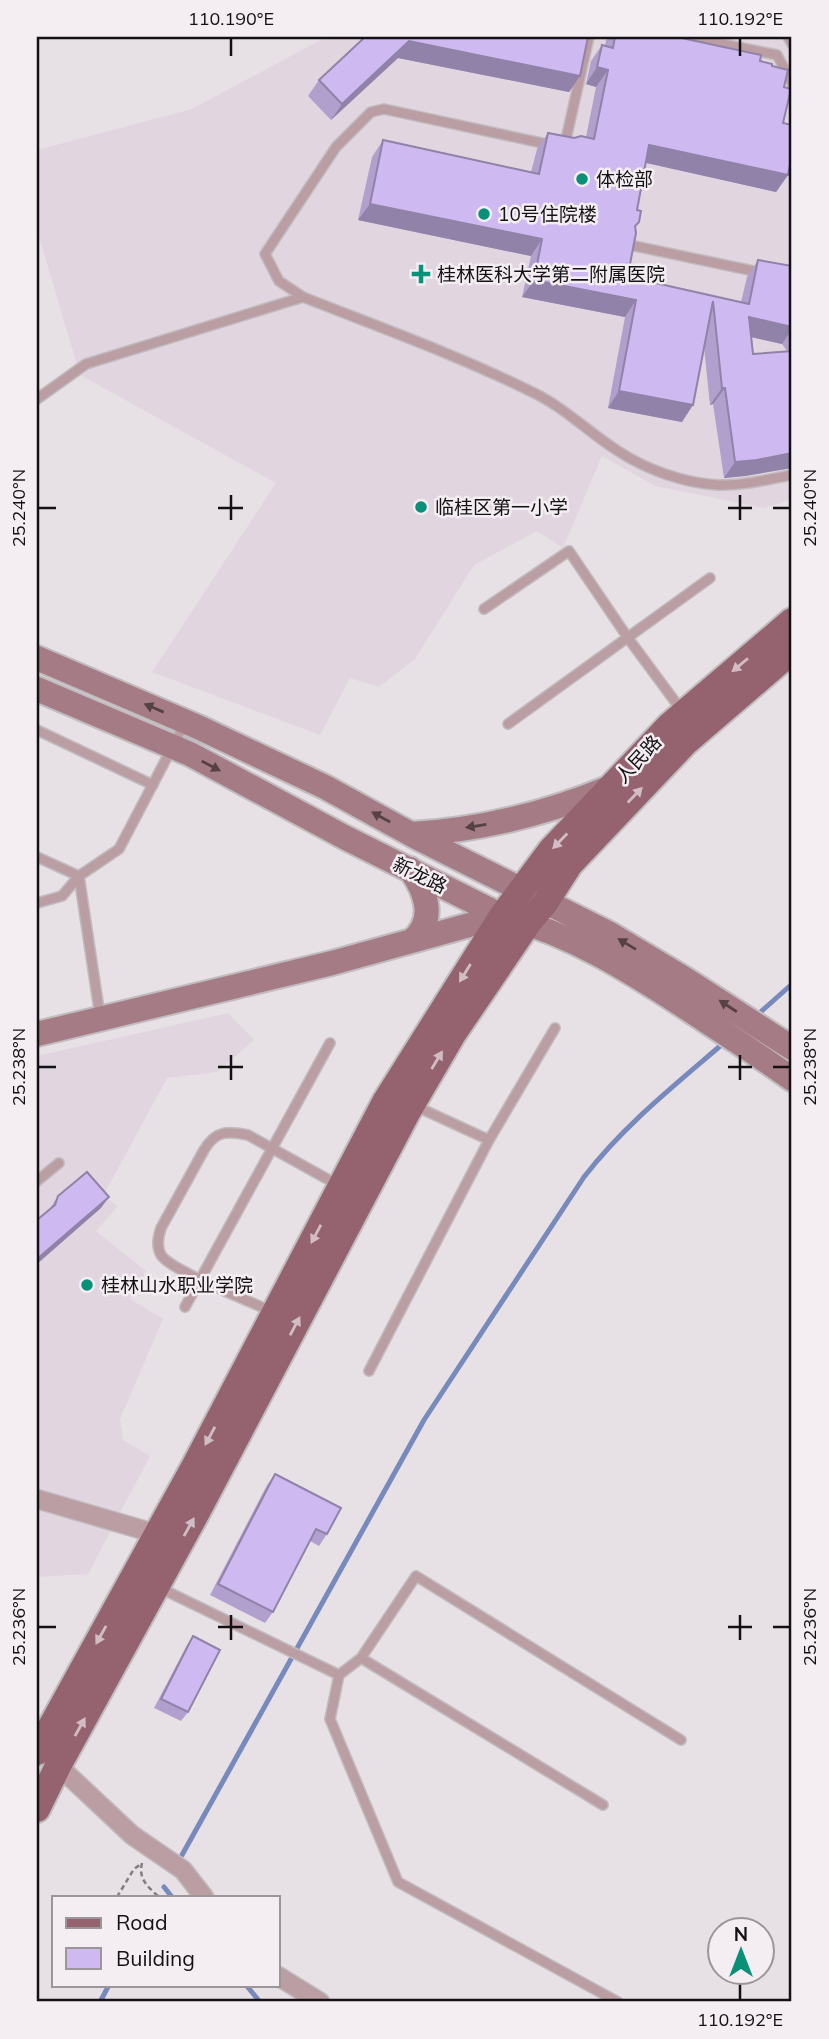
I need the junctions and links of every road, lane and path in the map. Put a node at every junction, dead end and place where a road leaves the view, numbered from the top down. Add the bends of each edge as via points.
1 (589, 37) edge
2 (688, 37) edge
3 (788, 37) edge
4 (792, 44) edge
5 (792, 83) edge
6 (630, 245) edge
7 (779, 276) edge
8 (303, 297) junction
9 (37, 399) edge
10 (792, 475) edge
11 (710, 578) dead end
12 (484, 609) dead end
13 (792, 621) edge
14 (628, 638) junction
15 (792, 651) edge
16 (37, 658) edge
17 (37, 689) edge
18 (185, 722) junction
19 (690, 723) junction
20 (508, 724) dead end
21 (37, 730) edge
22 (172, 747) junction
23 (153, 785) junction
24 (611, 787) junction
25 (412, 834) junction
26 (37, 857) edge
27 (410, 869) junction
28 (79, 876) junction
29 (37, 903) edge
30 (532, 905) junction
31 (502, 916) junction
32 (412, 941) junction
33 (680, 989) junction
34 (100, 1018) junction
35 (555, 1028) dead end
36 (37, 1034) edge
37 (330, 1043) dead end
38 (792, 1048) edge
39 (792, 1079) edge
40 (411, 1104) junction
41 (489, 1140) junction
42 (271, 1148) junction
43 (59, 1163) dead end
44 (37, 1181) edge
45 (341, 1187) junction
46 (200, 1279) junction
47 (185, 1307) dead end
48 (275, 1312) junction
49 (369, 1371) dead end
50 (37, 1499) edge
51 (157, 1534) junction
52 (157, 1586) junction
53 (360, 1658) junction
54 (339, 1675) junction
55 (681, 1740) dead end
56 (42, 1754) edge
57 (603, 1805) dead end
58 (37, 1809) edge
59 (147, 1846) junction
60 (141, 1864) junction
61 (118, 1896) edge
62 (158, 1896) edge
63 (203, 1896) edge
64 (280, 1977) edge
65 (320, 2002) edge
66 (618, 2002) edge

1 - 8 lane via 564,148 384,110 371,112 336,147 265,254 279,281
2 - 5 lane via 777,55
3 - 4 lane
6 - 7 lane
8 - 9 lane via 86,364
8 - 10 lane via 496,374 534,393 653,470 719,485
11 - 14 lane
12 - 14 lane via 569,551
13 -> 19 main road, 人民路
14 - 19 lane
14 - 20 lane
15 - 19 main road, 人民路
18 -> 16 main road, 新龙路
17 - 22 main road, 新龙路
18 - 22 lane
25 -> 18 main road, 新龙路 via 325,787
19 - 24 main road, 人民路 via 669,726
30 -> 19 main road, 人民路 via 685,743
21 - 23 lane
22 - 23 lane
22 -> 27 main road, 新龙路
23 - 28 lane via 119,849
24 -> 25 main road via 514,820
24 -> 30 main road, 人民路 via 551,850
25 - 30 main road, 新龙路
26 - 28 lane
27 - 31 main road, 新龙路
27 - 32 main road via 422,885 428,912 422,933
28 - 29 lane via 62,896
28 - 34 lane
30 - 31 main road, 人民路
30 - 33 main road, 新龙路 via 586,947 643,979
40 -> 30 main road
31 - 32 main road
31 -> 45 main road, 人民路 via 385,1102
32 - 34 main road
38 -> 33 main road, 新龙路
33 - 39 main road, 新龙路
34 - 36 main road
35 - 41 lane
37 - 42 lane
40 - 41 lane
52 -> 40 main road
41 - 49 lane
42 - 45 lane
42 - 46 lane
42 - 46 lane via 234,1132 210,1140 161,1228 160,1254 175,1268
43 - 44 lane
45 -> 48 main road, 人民路
46 - 47 lane
46 - 48 lane
48 -> 51 main road, 人民路
50 - 51 street
51 -> 56 main road, 人民路
52 - 54 lane
56 -> 52 main road
53 - 54 lane
53 - 55 lane via 416,1576
53 - 57 lane
54 - 66 lane via 330,1719 398,1882
56 - 58 main road
56 - 59 street
59 - 60 path
59 - 63 street via 183,1870
60 - 61 path
60 - 62 path via 145,1885
64 - 65 street

